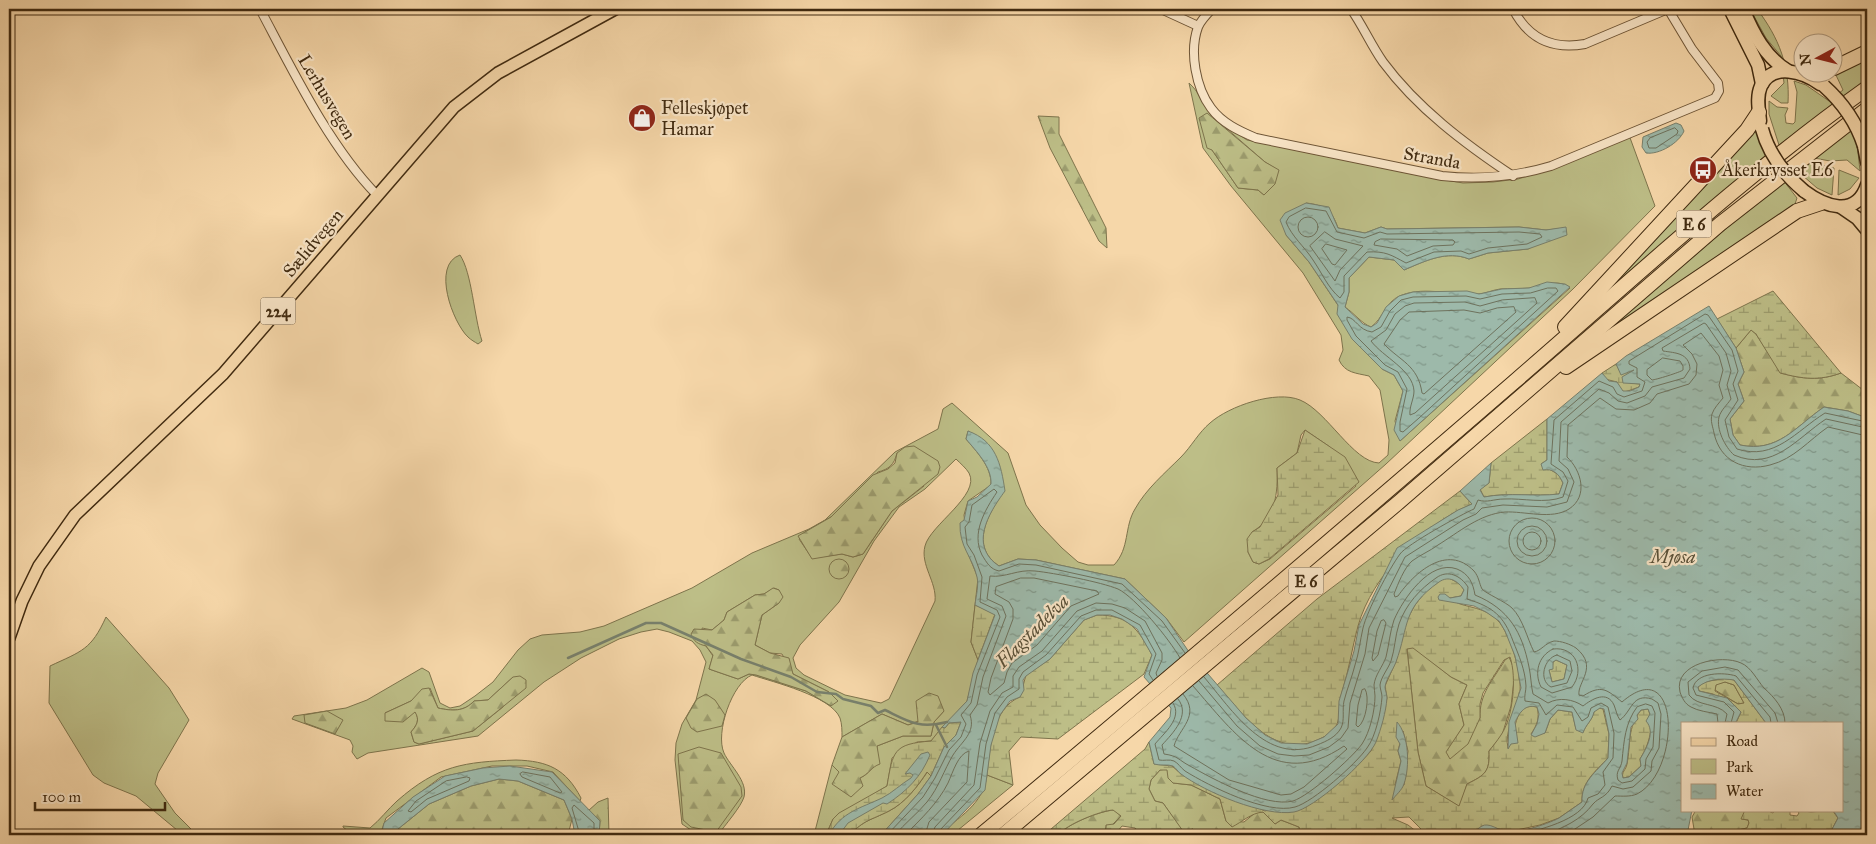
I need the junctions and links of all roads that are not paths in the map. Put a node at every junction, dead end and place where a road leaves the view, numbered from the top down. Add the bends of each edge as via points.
1 (260, 9) edge
2 (615, 9) edge
3 (1161, 9) edge
4 (1212, 9) edge
5 (1351, 9) edge
6 (1513, 9) edge
7 (1668, 9) edge
8 (1730, 9) edge
9 (1742, 9) edge
10 (1198, 26) junction
11 (1867, 52) edge
12 (1844, 63) edge
13 (1788, 71) junction
14 (1794, 72) edge
15 (1823, 82) edge
16 (1762, 84) junction
17 (1867, 88) edge
18 (1867, 109) edge
19 (1759, 112) junction
20 (1867, 161) edge
21 (1512, 176) junction
22 (1867, 191) edge
23 (377, 195) junction
24 (1820, 203) junction
25 (1841, 207) junction
26 (1867, 230) edge
27 (1528, 369) junction
28 (1538, 381) junction
29 (9, 638) edge
30 (981, 835) edge
31 (1003, 835) edge

1 - 23 street, Lerhusvegen via 292,69 348,160
2 - 23 main road, Sælidvegen / 224 via 498,72 468,94
3 - 10 street
4 - 10 street
5 - 21 street via 1379,57 1410,93 1459,138
6 - 7 street via 1521,24 1539,39 1560,46 1574,46
7 - 21 street, Stranda via 1692,49 1718,83 1718,95 1710,102 1666,117 1551,166
8 - 16 highway via 1758,65
9 - 13 highway via 1766,52
10 - 21 street, Stranda via 1195,65 1201,88 1211,108 1241,132 1256,138 1442,176 1469,179
11 - 12 highway
13 - 14 highway
13 - 16 highway via 1772,76
15 - 20 highway, bridge via 1850,115
16 - 19 highway
17 - 27 highway, E 6 via 1698,220
18 - 28 highway, E 6 via 1720,224
19 - 24 highway, bridge via 1768,146 1779,165
19 - 27 highway, E 6 via 1748,130
22 - 25 highway via 1854,203
23 - 29 main road, Sælidvegen / 224 via 223,374 75,515 39,566
24 - 25 highway
24 - 28 highway, E 6 via 1797,210 1569,365
25 - 26 highway
27 - 30 highway, E 6 via 1204,649
28 - 31 highway, E 6

